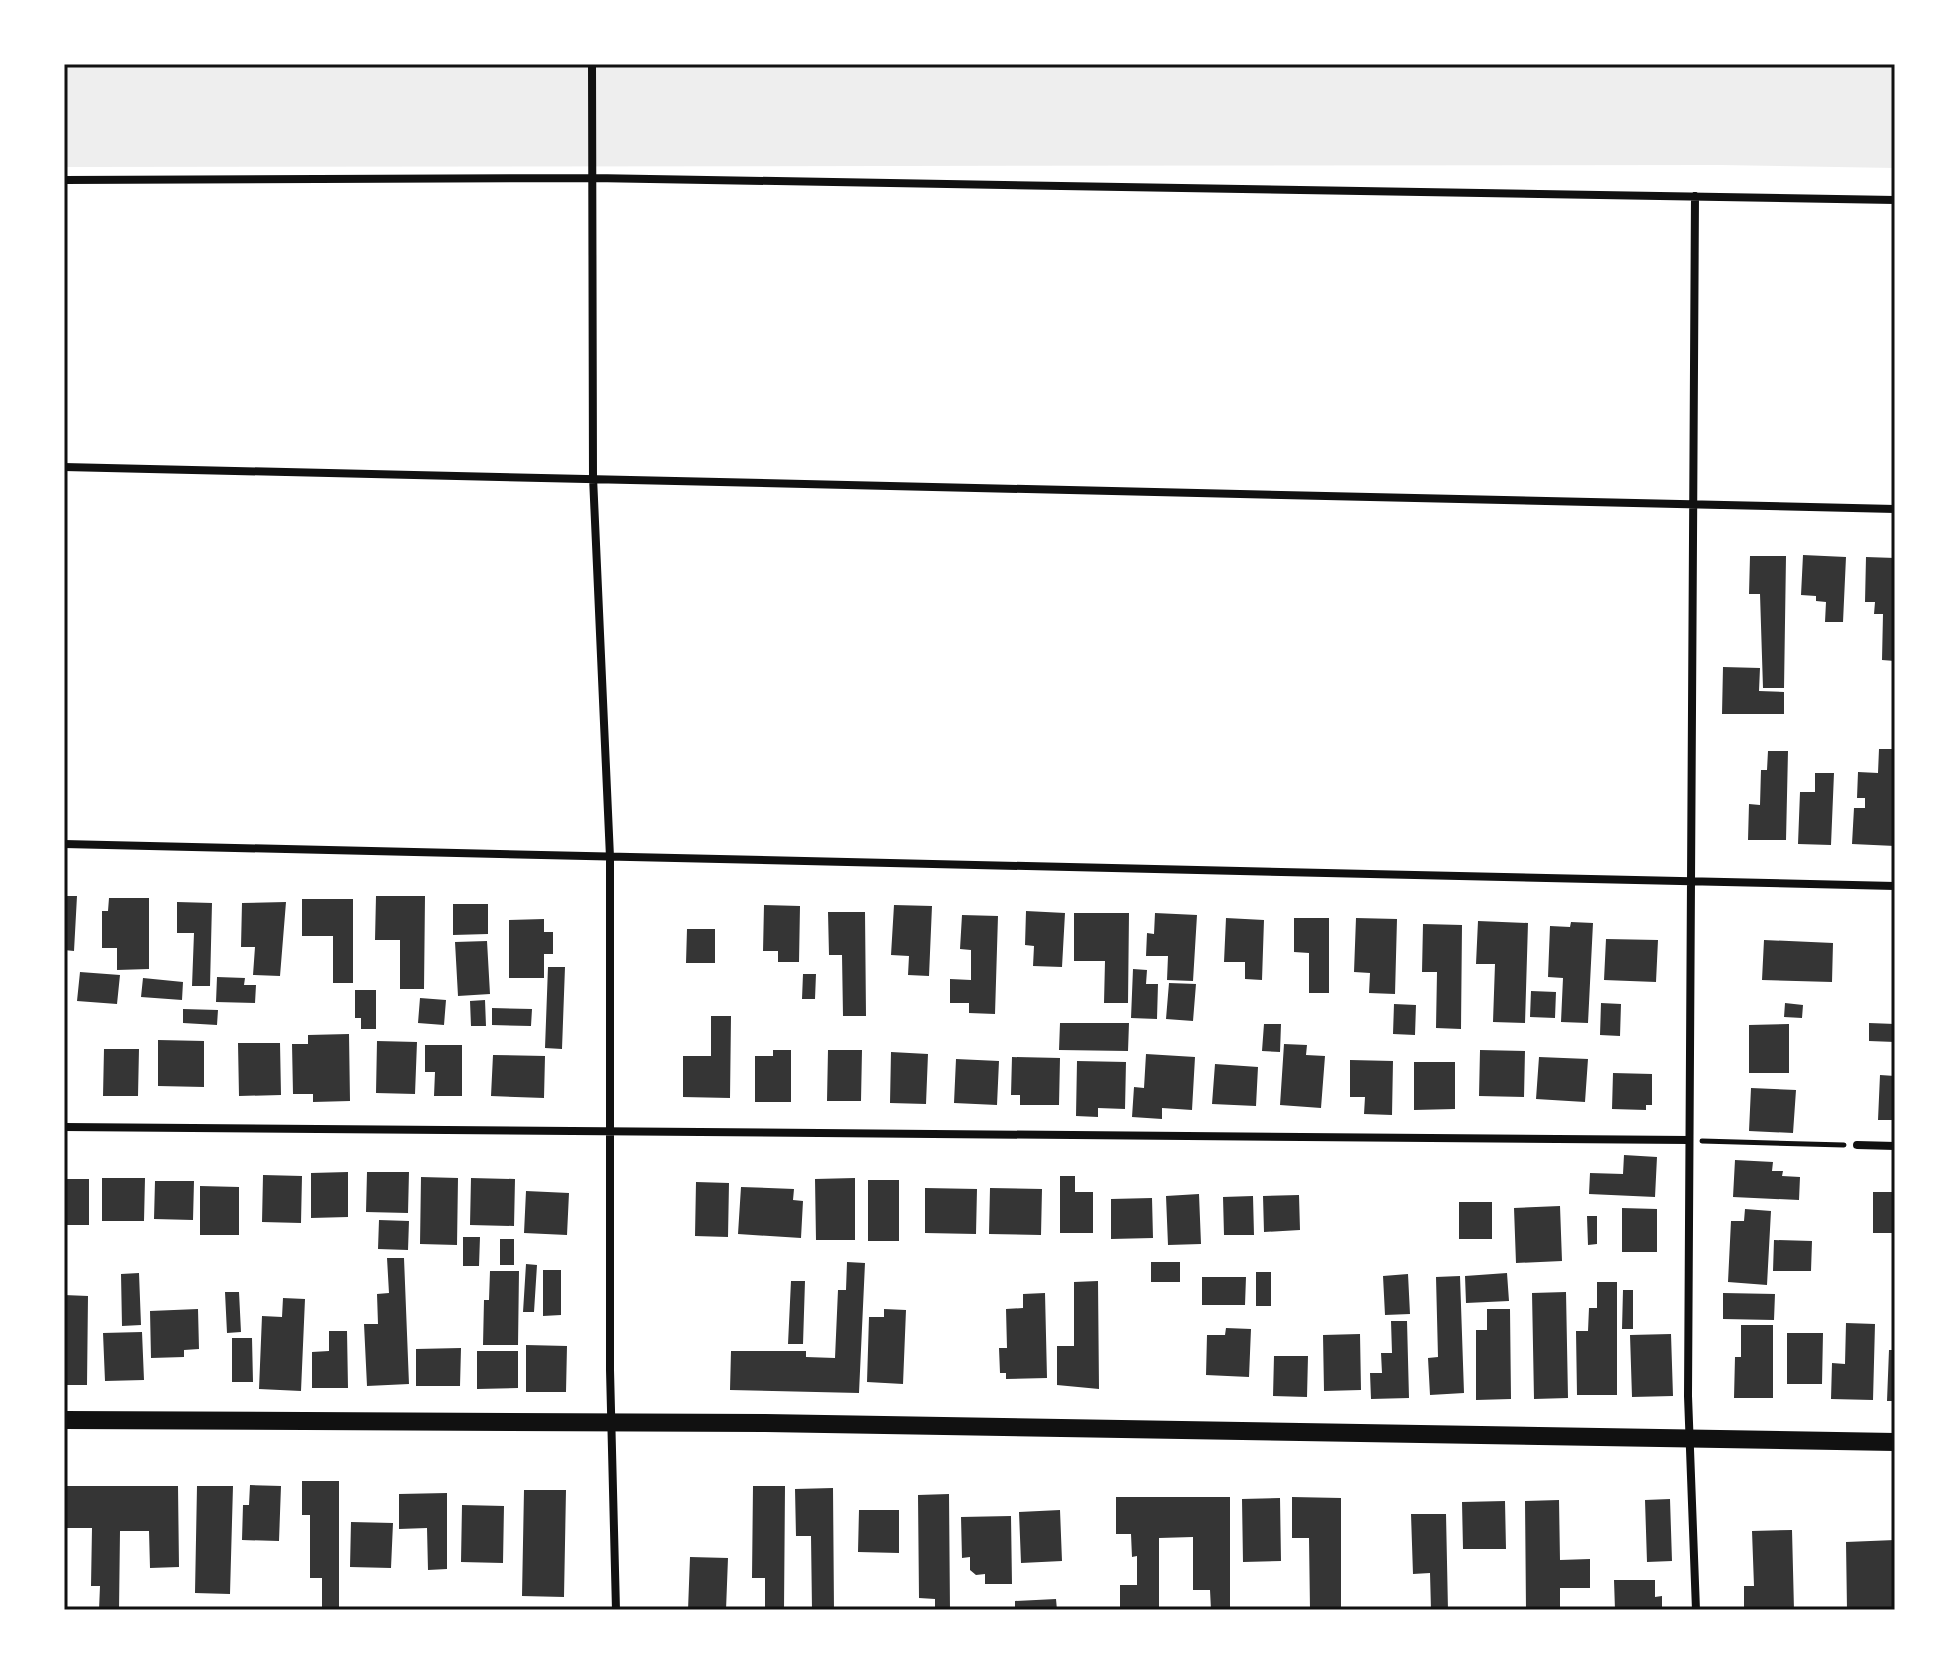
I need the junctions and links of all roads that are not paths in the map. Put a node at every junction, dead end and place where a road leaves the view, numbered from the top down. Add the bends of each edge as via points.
1 (592, 64) edge
2 (593, 178) junction
3 (64, 180) edge
4 (1695, 196) junction
5 (1895, 200) edge
6 (64, 467) edge
7 (593, 477) junction
8 (1691, 505) junction
9 (1895, 509) edge
10 (64, 844) edge
11 (610, 857) junction
12 (1690, 881) junction
13 (1895, 886) edge
14 (64, 1127) edge
15 (610, 1133) junction
16 (1689, 1140) junction
17 (1857, 1145) road end
18 (1895, 1146) edge
19 (64, 1420) edge
20 (612, 1423) junction
21 (1689, 1439) junction
22 (1895, 1442) edge
23 (616, 1610) edge
24 (1696, 1610) edge

1 - 2 street
2 - 3 street
2 - 4 street
2 - 7 street
4 - 5 street
4 - 8 street
6 - 7 street
7 - 8 street
7 - 11 street
8 - 9 street
8 - 12 street
10 - 11 street
11 - 12 street
11 - 15 street
12 - 13 street
12 - 16 street
14 - 15 street
15 - 16 street
15 - 20 street
16 - 21 street
17 - 18 street
19 - 20 main road
20 - 21 main road
20 - 23 street
21 - 22 main road
21 - 24 street

